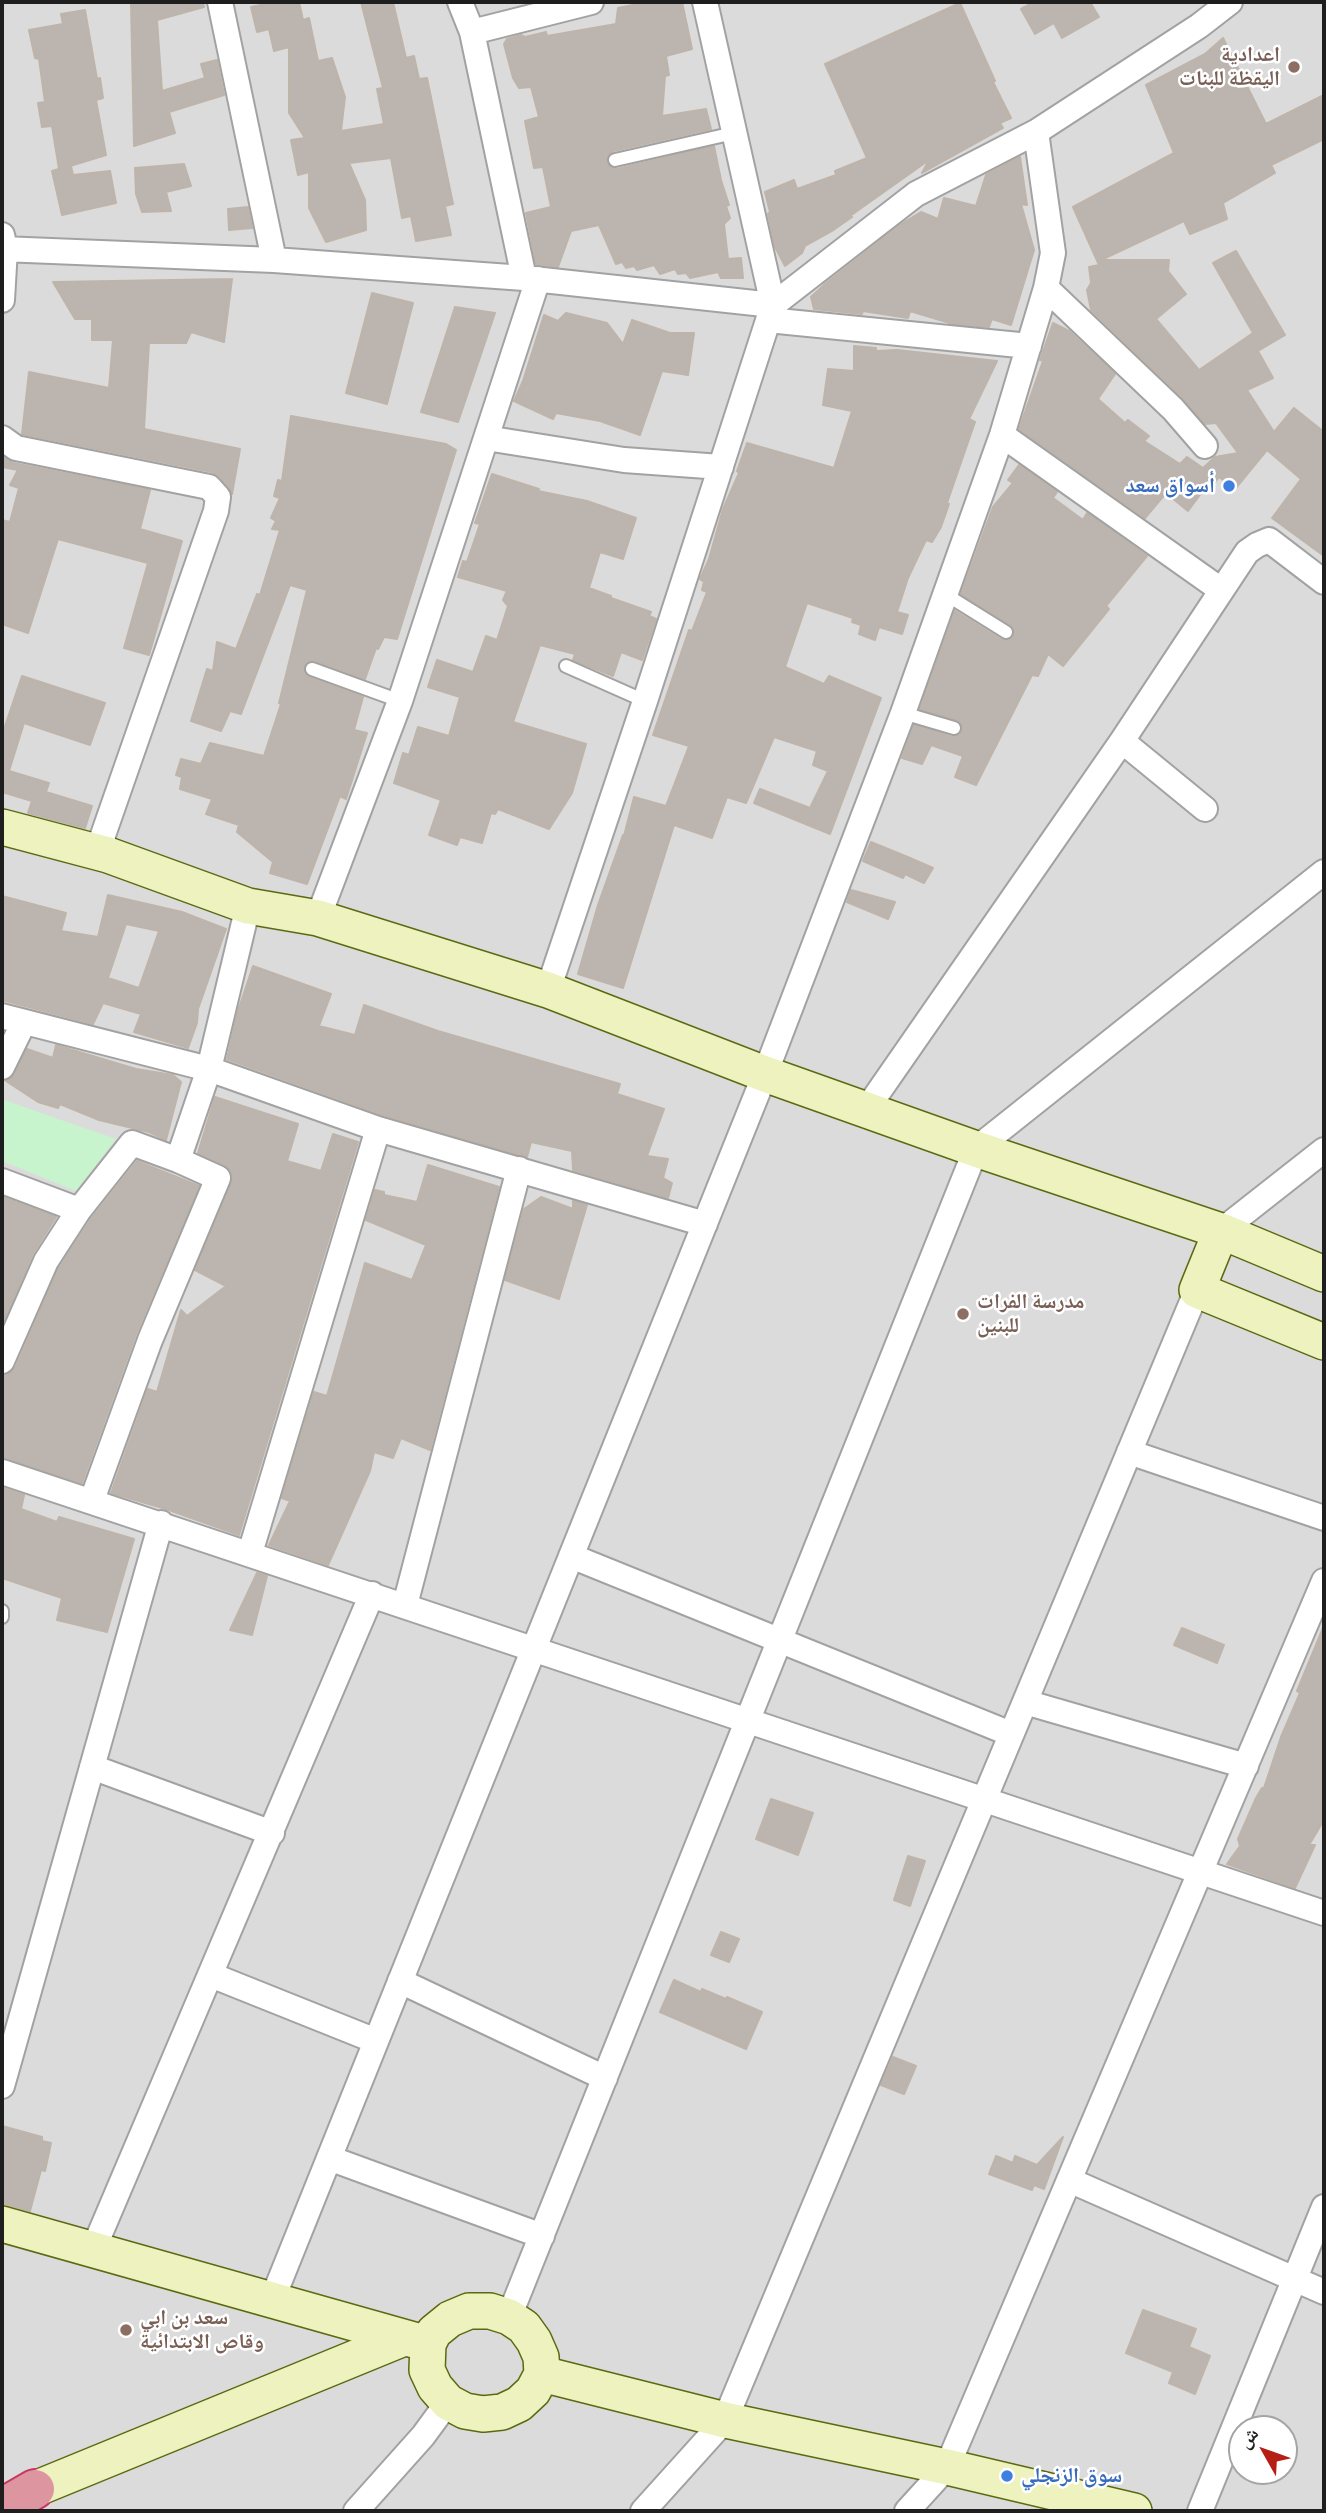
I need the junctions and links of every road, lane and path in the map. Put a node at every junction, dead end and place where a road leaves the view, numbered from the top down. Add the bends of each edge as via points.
1 (220, 2) edge
2 (460, 2) edge
3 (591, 2) edge
4 (705, 2) edge
5 (1230, 2) edge
6 (472, 32) junction
7 (734, 132) junction
8 (1037, 132) junction
9 (615, 160) dead end
10 (3, 243) edge
11 (274, 260) junction
12 (531, 279) junction
13 (1046, 288) junction
14 (2, 300) edge
15 (771, 313) junction
16 (1029, 346) junction
17 (1002, 435) junction
18 (2, 438) edge
19 (486, 438) junction
20 (1205, 446) dead end
21 (721, 467) junction
22 (1324, 582) edge
23 (1221, 590) junction
24 (945, 594) junction
25 (1006, 632) dead end
26 (566, 666) dead end
27 (312, 669) dead end
28 (400, 701) junction
29 (645, 701) junction
30 (902, 713) junction
31 (954, 728) dead end
32 (1122, 741) junction
33 (1205, 809) dead end
34 (2, 827) edge
35 (108, 855) junction
36 (1324, 872) edge
37 (248, 906) junction
38 (318, 918) junction
39 (548, 990) junction
40 (13, 1019) edge
41 (2, 1067) edge
42 (209, 1069) junction
43 (765, 1074) junction
44 (866, 1110) junction
45 (378, 1129) junction
46 (976, 1149) junction
47 (1324, 1150) edge
48 (178, 1160) junction
49 (519, 1170) junction
50 (2, 1181) edge
51 (79, 1210) junction
52 (705, 1224) junction
53 (1221, 1231) junction
54 (1324, 1274) edge
55 (1197, 1290) junction
56 (1324, 1342) edge
57 (2, 1361) edge
58 (1129, 1451) junction
59 (2, 1472) edge
60 (92, 1500) junction
61 (1324, 1518) edge
62 (162, 1523) junction
63 (250, 1553) junction
64 (571, 1556) junction
65 (1324, 1581) edge
66 (372, 1594) junction
67 (405, 1605) junction
68 (2, 1611) edge
69 (2, 1617) edge
70 (779, 1640) junction
71 (534, 1648) junction
72 (1025, 1702) junction
73 (748, 1720) junction
74 (1011, 1734) junction
75 (1246, 1766) junction
76 (92, 1767) junction
77 (984, 1799) junction
78 (272, 1833) junction
79 (1201, 1871) junction
80 (1324, 1913) edge
81 (211, 1975) junction
82 (400, 1981) junction
83 (376, 2041) junction
84 (605, 2078) junction
85 (2, 2085) edge
86 (329, 2158) junction
87 (1069, 2180) junction
88 (1324, 2207) edge
89 (2, 2224) edge
90 (542, 2236) junction
91 (93, 2250) junction
92 (1295, 2279) junction
93 (1324, 2292) edge
94 (272, 2300) junction
95 (509, 2317) junction
96 (416, 2341) junction
97 (542, 2374) junction
98 (448, 2402) junction
99 (725, 2420) junction
100 (947, 2467) junction
101 (18, 2495) edge
102 (2, 2508) edge
103 (356, 2511) edge
104 (643, 2511) edge
105 (907, 2511) edge
106 (1134, 2511) edge
107 (1200, 2511) edge

1 - 11 street
2 - 6 street
3 - 6 street
4 - 7 street
5 - 8 street
6 - 12 street
7 - 9 lane
7 - 15 street
8 - 13 street via 1054,253
8 - 15 street via 916,194
10 - 11 street
10 - 14 street
11 - 12 street
12 - 15 street
12 - 19 street
13 - 16 street
13 - 20 street
15 - 16 street
15 - 21 street
16 - 17 street
17 - 23 street
17 - 24 street
18 - 35 street via 16,448 209,487 218,497 102,838
19 - 21 street via 624,460
19 - 28 street
21 - 29 street
22 - 23 street via 1269,540 1247,552
23 - 32 street
24 - 25 lane
24 - 30 street
26 - 29 lane
27 - 28 lane
28 - 38 street
29 - 39 street
30 - 31 lane
30 - 43 street
32 - 33 street
32 - 44 street
34 - 35 main road
35 - 37 main road
36 - 46 street
37 - 38 main road
37 - 42 street
38 - 39 main road
39 - 43 main road
40 - 41 street
40 - 42 street
42 - 45 street
42 - 48 street
43 - 44 main road
43 - 52 street
44 - 46 main road
45 - 49 street
45 - 63 street
46 - 53 main road
46 - 70 street
47 - 53 street
48 - 51 street via 132,1143
48 - 60 street via 218,1178 150,1340
49 - 52 street
49 - 67 street
50 - 51 street
51 - 57 street via 46,1261
52 - 64 street
53 - 54 main road
53 - 55 main road
55 - 56 main road
55 - 58 street
58 - 61 street
58 - 72 street
59 - 60 street
60 - 62 street
62 - 63 street
62 - 76 street
63 - 66 street
64 - 70 street
64 - 71 street
65 - 75 street
66 - 67 street
66 - 78 street
67 - 71 street
68 - 69 lane
70 - 73 street
70 - 74 street
71 - 73 street
71 - 82 street
72 - 74 street
72 - 75 street
73 - 77 street
73 - 84 street
74 - 77 street
75 - 79 street
76 - 78 street
76 - 85 street
77 - 79 street
77 - 99 street
78 - 81 street
79 - 80 street
79 - 87 street
81 - 83 street
81 - 91 street
82 - 83 street
82 - 84 street
83 - 86 street
84 - 90 street
86 - 90 street
86 - 94 street
87 - 92 street
87 - 100 street
88 - 92 street
89 - 91 main road
90 - 95 street
91 - 94 main road
92 - 93 street
92 - 107 street
94 - 96 main road
95 - 96 main road via 470,2311
95 - 97 main road via 534,2341
96 - 98 main road via 435,2387
96 - 101 main road
97 - 98 main road via 533,2391 502,2412 465,2411
97 - 99 main road
98 - 103 street
99 - 100 main road
99 - 104 street
100 - 105 street
100 - 106 main road
101 - 102 highway

